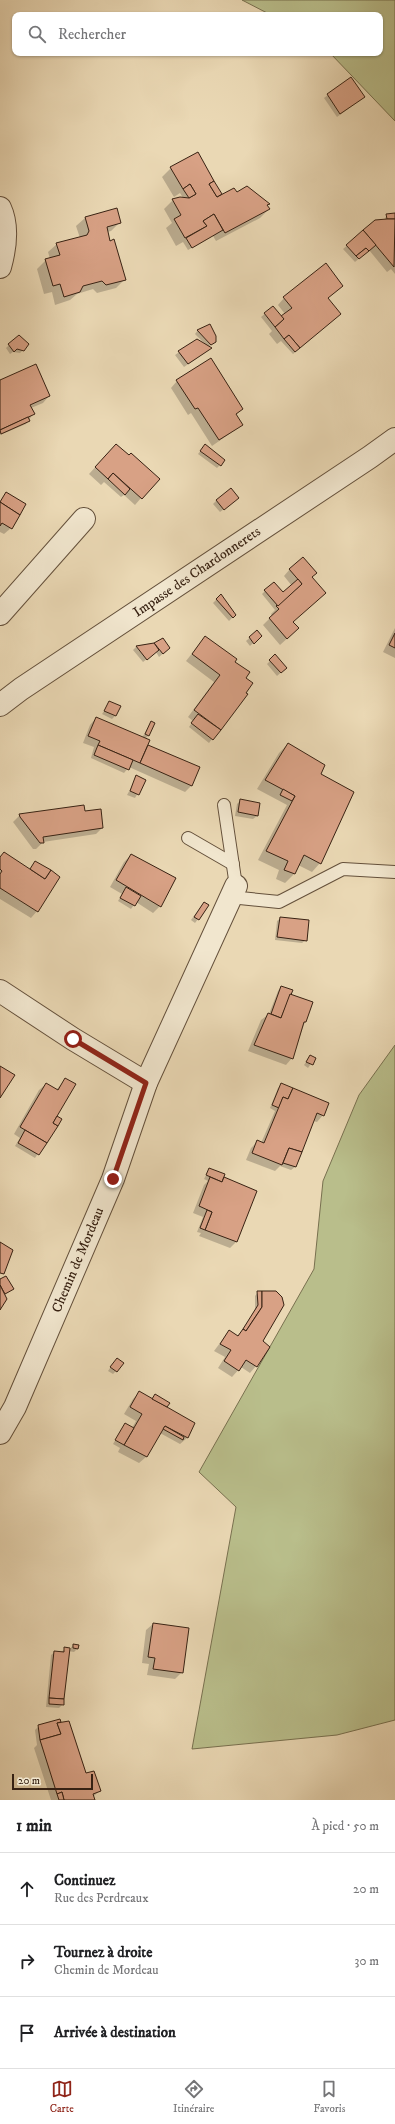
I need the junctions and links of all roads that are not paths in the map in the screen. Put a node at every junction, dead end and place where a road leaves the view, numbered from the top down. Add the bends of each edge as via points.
1 (0, 208) edge
2 (0, 267) edge
3 (395, 439) edge
4 (84, 519) dead end
5 (0, 614) edge
6 (0, 705) edge
7 (224, 805) dead end
8 (188, 838) dead end
9 (233, 864) junction
10 (395, 872) edge
11 (233, 891) junction
12 (0, 991) edge
13 (146, 1083) junction
14 (7, 1407) edge
15 (0, 1433) edge

1 - 2 street via 3,213 5,248
3 - 6 street, Impasse des Chardonnerets via 27,684
4 - 5 street
7 - 9 lane
8 - 9 lane
9 - 11 lane
10 - 11 lane via 343,869 279,902
11 - 13 street, Chemin de Mordeau
12 - 13 street
13 - 14 street, Chemin de Mordeau via 113,1179
14 - 15 street, Chemin de Mordeau

